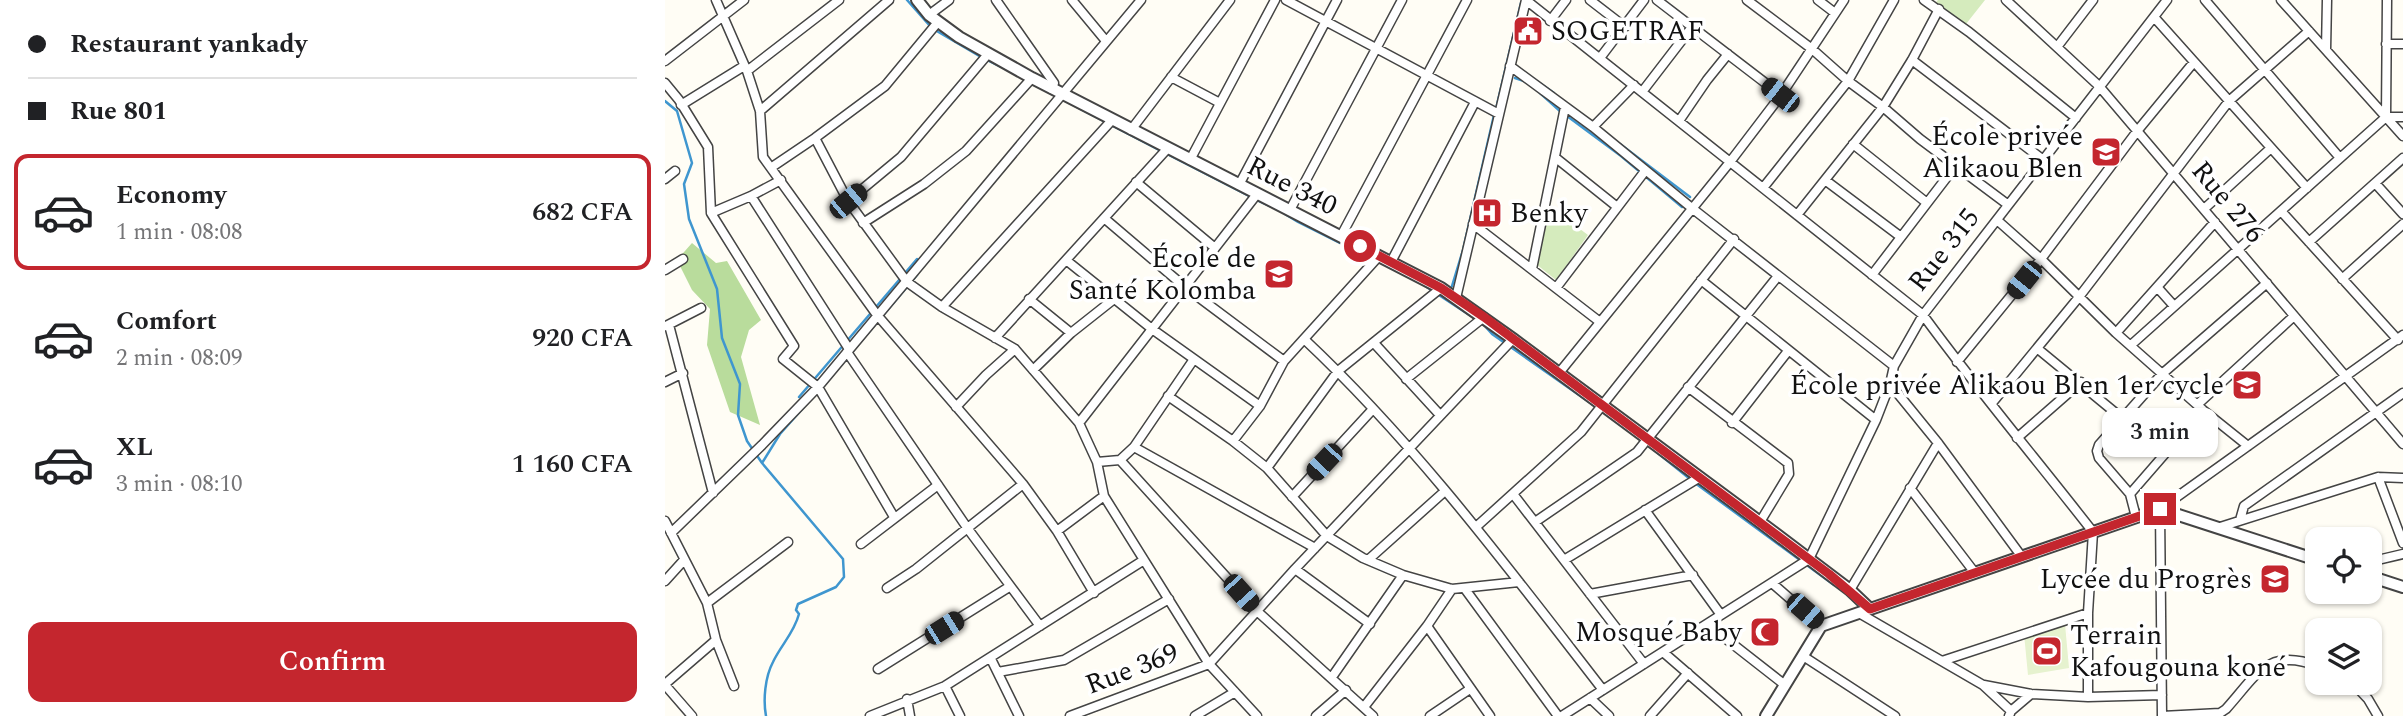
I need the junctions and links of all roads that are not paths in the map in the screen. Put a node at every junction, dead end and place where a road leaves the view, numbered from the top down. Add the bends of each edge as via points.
1 (716, 0) edge
2 (744, 0) edge
3 (839, 0) edge
4 (889, 0) edge
5 (917, 0) edge
6 (949, 0) edge
7 (996, 0) edge
8 (1072, 0) edge
9 (1230, 0) edge
10 (1275, 0) edge
11 (1286, 0) edge
12 (1337, 0) edge
13 (1402, 0) edge
14 (1467, 0) edge
15 (1526, 0) edge
16 (1566, 0) edge
17 (1590, 0) edge
18 (1644, 0) edge
19 (1657, 0) edge
20 (1747, 0) edge
21 (1818, 0) edge
22 (1843, 0) edge
23 (1895, 0) edge
24 (1924, 0) edge
25 (2006, 0) edge
26 (2093, 0) edge
27 (2167, 0) edge
28 (2205, 0) edge
29 (2281, 0) edge
30 (2327, 0) edge
31 (2387, 0) edge
32 (1136, 2) edge
33 (1939, 9) junction
34 (1835, 13) junction
35 (722, 17) junction
36 (2154, 17) junction
37 (933, 19) junction
38 (1326, 21) junction
39 (1550, 21) junction
40 (1625, 26) junction
41 (1692, 27) junction
42 (2309, 31) junction
43 (1106, 41) junction
44 (2386, 44) junction
45 (2403, 44) edge
46 (2057, 47) junction
47 (1376, 48) junction
48 (1812, 49) junction
49 (2326, 50) junction
50 (988, 54) junction
51 (1728, 54) junction
52 (1600, 58) junction
53 (1912, 60) junction
54 (665, 61) edge
55 (2194, 62) junction
56 (1510, 66) junction
57 (745, 69) junction
58 (2265, 70) junction
59 (1426, 75) junction
60 (1171, 77) junction
61 (1032, 78) junction
62 (1848, 81) junction
63 (665, 83) edge
64 (1633, 85) junction
65 (2099, 86) junction
66 (1056, 91) junction
67 (1642, 92) junction
68 (1780, 95) junction
69 (1475, 102) junction
70 (2229, 102) junction
71 (1220, 103) junction
72 (681, 104) junction
73 (1565, 107) junction
74 (1883, 107) junction
75 (760, 111) junction
76 (1499, 114) junction
77 (2386, 117) junction
78 (2403, 117) edge
79 (2076, 118) junction
80 (1112, 120) junction
81 (1679, 121) junction
82 (1593, 127) junction
83 (1131, 130) junction
84 (2138, 131) junction
85 (2403, 136) edge
86 (815, 138) junction
87 (1853, 144) junction
88 (2271, 148) junction
89 (1167, 149) junction
90 (2340, 158) junction
91 (2403, 158) edge
92 (1556, 159) junction
93 (2042, 159) junction
94 (1190, 160) junction
95 (1730, 162) junction
96 (1957, 164) junction
97 (772, 167) junction
98 (675, 171) dead end
99 (1645, 171) junction
100 (2174, 173) junction
101 (665, 178) edge
102 (781, 180) junction
103 (1825, 180) junction
104 (1136, 182) junction
105 (2375, 183) junction
106 (1239, 185) junction
107 (1763, 188) junction
108 (2307, 188) junction
109 (1257, 194) junction
110 (751, 196) junction
111 (848, 201) junction
112 (1927, 203) junction
113 (2007, 204) junction
114 (1616, 206) junction
115 (2204, 208) junction
116 (1693, 209) junction
117 (1290, 211) junction
118 (2281, 211) junction
119 (711, 213) junction
120 (2403, 214) edge
121 (1797, 215) junction
122 (1104, 218) junction
123 (1997, 220) junction
124 (2215, 222) junction
125 (863, 223) junction
126 (1473, 224) junction
127 (2403, 224) edge
128 (1341, 236) junction
129 (1901, 237) junction
130 (1734, 239) junction
131 (2309, 242) junction
132 (1215, 248) junction
133 (2238, 249) junction
134 (1379, 256) junction
135 (683, 259) dead end
136 (2041, 259) junction
137 (1066, 260) junction
138 (1391, 262) junction
139 (1532, 269) junction
140 (665, 270) edge
141 (1872, 275) junction
142 (1778, 276) junction
143 (2342, 279) junction
144 (1701, 280) junction
145 (907, 282) junction
146 (2267, 283) junction
147 (1185, 287) junction
148 (2157, 287) junction
149 (1441, 288) junction
150 (1556, 288) junction
151 (2079, 297) junction
152 (1456, 298) junction
153 (1029, 299) junction
154 (1114, 299) junction
155 (2174, 306) junction
156 (942, 307) junction
157 (701, 308) dead end
158 (1923, 315) junction
159 (878, 316) junction
160 (1745, 316) junction
161 (2294, 316) junction
162 (1484, 317) junction
163 (1600, 322) junction
164 (667, 326) edge
165 (1152, 329) junction
166 (1072, 333) junction
167 (2116, 333) junction
168 (995, 338) junction
169 (2400, 338) edge
170 (1304, 339) junction
171 (1513, 339) junction
172 (1374, 343) junction
173 (2131, 345) junction
174 (1015, 349) junction
175 (2038, 349) junction
176 (848, 350) junction
177 (1788, 351) junction
178 (1194, 359) junction
179 (1284, 361) junction
180 (1957, 362) junction
181 (1893, 366) junction
182 (1033, 370) junction
183 (1338, 371) junction
184 (683, 373) junction
185 (1559, 373) junction
186 (2162, 374) junction
187 (2346, 376) junction
188 (1406, 379) junction
189 (665, 382) edge
190 (2081, 382) junction
191 (1889, 384) junction
192 (818, 387) junction
193 (1688, 387) junction
194 (2403, 393) edge
195 (1168, 396) junction
196 (1992, 403) junction
197 (1260, 406) junction
198 (956, 407) junction
199 (1604, 407) junction
200 (2200, 407) junction
201 (1373, 410) junction
202 (2377, 413) junction
203 (1440, 415) junction
204 (2123, 419) junction
205 (1875, 420) junction
206 (1079, 423) junction
207 (1732, 423) junction
208 (1648, 438) junction
209 (2017, 438) junction
210 (1233, 441) junction
211 (1938, 443) junction
212 (2403, 444) edge
213 (2248, 446) junction
214 (1134, 447) junction
215 (1408, 449) junction
216 (1120, 460) junction
217 (1097, 462) junction
218 (1267, 468) junction
219 (1700, 477) junction
220 (2378, 477) junction
221 (2403, 478) edge
222 (938, 485) junction
223 (1023, 485) junction
224 (1910, 488) junction
225 (1445, 491) junction
226 (713, 493) junction
227 (1513, 494) junction
228 (2130, 494) junction
229 (1104, 496) junction
230 (1292, 497) junction
231 (2160, 509) junction
232 (1645, 510) junction
233 (894, 517) junction
234 (2136, 517) junction
235 (2240, 520) junction
236 (665, 521) edge
237 (1535, 522) junction
238 (1760, 522) junction
239 (1476, 527) junction
240 (2217, 528) junction
241 (968, 529) junction
242 (1057, 531) junction
243 (2093, 532) junction
244 (671, 533) junction
245 (1327, 536) junction
246 (788, 542) dead end
247 (861, 544) dead end
248 (2403, 544) edge
249 (1315, 548) junction
250 (2403, 554) edge
251 (2305, 555) edge
252 (2022, 556) junction
253 (1809, 559) junction
254 (2382, 559) edge
255 (684, 560) junction
256 (1145, 560) junction
257 (1368, 560) junction
258 (1564, 560) junction
259 (1295, 569) junction
260 (1975, 573) junction
261 (1403, 575) junction
262 (1693, 575) junction
263 (2382, 580) edge
264 (665, 581) edge
265 (1519, 582) junction
266 (1772, 583) junction
267 (1009, 587) junction
268 (2403, 587) edge
269 (887, 588) dead end
270 (1452, 589) junction
271 (1465, 589) junction
272 (1850, 590) junction
273 (1094, 593) junction
274 (1590, 594) junction
275 (1169, 599) junction
276 (707, 603) junction
277 (1865, 611) junction
278 (1258, 612) junction
279 (2088, 613) junction
280 (1721, 615) junction
281 (1370, 624) junction
282 (1707, 624) junction
283 (1041, 626) junction
284 (1427, 626) junction
285 (1821, 626) junction
286 (716, 640) junction
287 (1663, 652) junction
288 (1803, 656) junction
289 (991, 659) junction
290 (1942, 661) junction
291 (2305, 662) edge
292 (1209, 664) junction
293 (1644, 664) junction
294 (878, 668) dead end
295 (998, 672) junction
296 (1688, 673) junction
297 (1332, 677) junction
298 (665, 684) edge
299 (1785, 685) junction
300 (1983, 685) junction
301 (734, 686) dead end
302 (945, 686) junction
303 (1346, 690) junction
304 (1470, 690) junction
305 (1603, 690) junction
306 (1235, 692) junction
307 (2031, 694) junction
308 (2162, 695) junction
309 (2364, 695) edge
310 (2088, 697) junction
311 (1590, 698) junction
312 (907, 699) junction
313 (1364, 707) junction
314 (2010, 713) edge
315 (1731, 714) edge
316 (1770, 715) edge
317 (692, 716) edge
318 (870, 716) edge
319 (911, 716) edge
320 (960, 716) edge
321 (1019, 716) edge
322 (1070, 716) edge
323 (1195, 716) edge
324 (1257, 716) edge
325 (1316, 716) edge
326 (1373, 716) edge
327 (1430, 716) edge
328 (1490, 716) edge
329 (1560, 716) edge
330 (1609, 716) edge
331 (1650, 716) edge
332 (1895, 716) edge
333 (2162, 716) edge
334 (2378, 716) edge

1 - 35 street
2 - 35 street
3 - 57 street
4 - 75 street
5 - 37 street, Rue 340
6 - 37 street
7 - 66 street
8 - 43 street
9 - 60 street
10 - 71 street
11 - 38 street
12 - 38 street
13 - 47 street
14 - 59 street
15 - 39 street
15 - 56 street
16 - 39 street
17 - 40 street
18 - 40 street
19 - 41 street
20 - 48 street
21 - 34 street
22 - 34 street
23 - 62 street
24 - 33 street
25 - 46 street, Rue 276
26 - 46 street
27 - 36 street, Rue 315
28 - 58 street
29 - 42 street
30 - 49 street
31 - 44 street
32 - 43 street
33 - 53 street
33 - 79 street
34 - 48 street
35 - 54 street
35 - 57 street
36 - 55 street
36 - 65 street, Rue 315
37 - 50 street, Rue 340
37 - 86 street via 885,86
38 - 47 street
38 - 106 street
39 - 52 street
40 - 52 street
41 - 51 street
41 - 67 street
42 - 49 street
42 - 58 street
43 - 66 street
44 - 45 street
44 - 77 street
46 - 65 street, Rue 276
47 - 59 street
47 - 117 street
48 - 62 street
48 - 68 street
49 - 77 street
50 - 61 street, Rue 340
50 - 111 street via 901,157
51 - 68 street
51 - 81 street
52 - 64 street
53 - 74 street
53 - 93 street
55 - 70 street
55 - 84 street
56 - 73 street
56 - 76 street
57 - 72 street
57 - 75 street
58 - 70 street
58 - 90 street
59 - 69 street
59 - 128 street
60 - 71 street
60 - 83 street
61 - 66 street, Rue 340
61 - 125 street via 966,151
62 - 74 street
62 - 107 street
63 - 72 street
64 - 67 street
64 - 82 street
65 - 79 street, Rue 315
65 - 84 street, Rue 276
66 - 80 street, Rue 340
66 - 145 street
67 - 81 street
68 - 95 street
69 - 76 street
69 - 138 street
70 - 88 street
70 - 100 street
71 - 94 street
72 - 119 street via 708,147
73 - 82 street
73 - 92 street
74 - 87 street
74 - 96 street
75 - 97 street via 763,157
76 - 126 street
77 - 78 street
77 - 85 street
77 - 90 street
79 - 93 street, Rue 315
80 - 83 street, Rue 340
80 - 156 street
81 - 95 street
82 - 99 street
83 - 89 street, Rue 340
84 - 100 street, Rue 276
84 - 136 street
86 - 97 street
86 - 111 street
87 - 103 street
87 - 112 street
88 - 108 street
88 - 115 street
89 - 94 street, Rue 340
89 - 104 street
90 - 108 street
91 - 105 street
92 - 114 street
92 - 139 street
93 - 113 street, Rue 315
94 - 106 street, Rue 340
95 - 107 street
95 - 116 street
96 - 112 street
96 - 113 street
97 - 102 street
98 - 101 street
99 - 114 street
99 - 116 street
100 - 115 street, Rue 276
100 - 151 street
102 - 110 street
102 - 159 street
103 - 121 street
103 - 129 street
104 - 122 street
104 - 132 street
105 - 120 street
105 - 131 street
106 - 109 street, Rue 340
107 - 121 street
108 - 118 street
109 - 117 street, Rue 340
109 - 132 street
110 - 119 street
110 - 176 street
111 - 125 street
112 - 129 street
113 - 123 street, Rue 315
114 - 150 street
115 - 124 street, Rue 276
116 - 130 street
116 - 163 street
117 - 128 street, Rue 340
118 - 131 street
118 - 133 street
119 - 192 street via 794,346 783,359
121 - 141 street
122 - 137 street
122 - 147 street
123 - 136 street
123 - 158 street, Rue 315
124 - 133 street, Rue 276
124 - 148 street
125 - 145 street
126 - 139 street
126 - 152 street
127 - 143 street
128 - 134 street, Rue 340
129 - 141 street
130 - 142 street
130 - 144 street
131 - 143 street
132 - 147 street
133 - 146 street, Rue 276
133 - 155 street
134 - 138 street, Rue 340
134 - 170 street
135 - 140 street
136 - 151 street
136 - 180 street
137 - 153 street
137 - 154 street
138 - 149 street, Rue 340
139 - 150 street
141 - 158 street
142 - 160 street
142 - 181 street
143 - 169 street
144 - 160 street
144 - 199 street
145 - 156 street
145 - 159 street
146 - 161 street, Rue 276
146 - 186 street
147 - 165 street
147 - 179 street
148 - 155 street
148 - 167 street
149 - 152 street, Rue 340
149 - 172 street
150 - 163 street
151 - 167 street
151 - 175 street
152 - 162 street, Rue 340
153 - 166 street
153 - 168 street
154 - 165 street
154 - 166 street
155 - 173 street
156 - 168 street
157 - 164 street
158 - 180 street
158 - 181 street, Rue 315
159 - 176 street
159 - 198 street
160 - 177 street
160 - 193 street
161 - 187 street, Rue 276
161 - 200 street
162 - 171 street, Rue 340
162 - 188 street
163 - 185 street
164 - 184 street
165 - 178 street
165 - 206 street
166 - 182 street
167 - 173 street
168 - 174 street
169 - 187 street
170 - 179 street
170 - 183 street
171 - 185 street, Rue 340
171 - 203 street
172 - 183 street
172 - 188 street
173 - 186 street
174 - 182 street
174 - 198 street
175 - 190 street
175 - 196 street
176 - 192 street
176 - 222 street
177 - 205 street
177 - 207 street
178 - 195 street
178 - 197 street
179 - 197 street
180 - 196 street
181 - 191 street, Rue 315
182 - 206 street
183 - 201 street
183 - 218 street
184 - 189 street
184 - 226 street
185 - 199 street, Rue 340
186 - 200 street
186 - 204 street
187 - 202 street, Rue 276
187 - 213 street
188 - 203 street
190 - 204 street
190 - 209 street
191 - 205 street, Rue 315
191 - 211 street
192 - 226 street
192 - 233 street
193 - 207 street
193 - 208 street
194 - 202 street
195 - 210 street
195 - 214 street
196 - 209 street
197 - 210 street
198 - 223 street
199 - 208 street, Rue 340
199 - 227 street
200 - 213 street
200 - 228 street
201 - 215 street
201 - 230 street
202 - 212 street, Rue 276
202 - 235 street via 2244,506
203 - 215 street
204 - 228 street via 2097,451
205 - 253 street, Rue 315
206 - 217 street
207 - 238 street via 1789,468
208 - 219 street, Rue 340
208 - 237 street via 1637,452
209 - 243 street
210 - 218 street
211 - 224 street
211 - 252 street
213 - 231 street
214 - 216 street
214 - 249 street
215 - 225 street
215 - 245 street
216 - 217 street
216 - 278 street
217 - 229 street
218 - 230 street
219 - 232 street
219 - 238 street, Rue 340
220 - 221 street
220 - 235 street
220 - 248 street
222 - 233 street
222 - 241 street
223 - 241 street
223 - 242 street
224 - 260 street
224 - 272 street
225 - 239 street
225 - 257 street
226 - 244 street
227 - 237 street
227 - 239 street
228 - 234 street
229 - 242 street
229 - 256 street
230 - 245 street
231 - 234 street
231 - 240 street
231 - 308 street
232 - 258 street
232 - 262 street
233 - 247 street
234 - 243 street
235 - 240 street
236 - 244 street
237 - 258 street
238 - 253 street, Rue 340
239 - 265 street
240 - 251 street
241 - 267 street
241 - 269 street
242 - 273 street
243 - 252 street
243 - 279 street
244 - 255 street
245 - 249 street
245 - 257 street
246 - 276 street
249 - 259 street
250 - 254 street
252 - 260 street
253 - 266 street
253 - 272 street, Rue 340
255 - 264 street
255 - 276 street
256 - 273 street
256 - 275 street
257 - 261 street
258 - 274 street
259 - 278 street
259 - 281 street
260 - 277 street
261 - 270 street
261 - 281 street
262 - 274 street
262 - 280 street
263 - 268 street
265 - 271 street
265 - 305 street
266 - 280 street
266 - 285 street
267 - 283 street
267 - 294 street
270 - 271 street
270 - 284 street
271 - 329 street
272 - 277 street, Rue 340
273 - 283 street
274 - 293 street
275 - 292 street
275 - 295 street via 1064,660
276 - 286 street
277 - 285 street
277 - 290 street
278 - 292 street
278 - 297 street
279 - 290 street
279 - 310 street
280 - 282 street
281 - 297 street
282 - 287 street
282 - 299 street
283 - 289 street
284 - 304 street
284 - 313 street
285 - 288 street
286 - 298 street
286 - 301 street
287 - 293 street
287 - 296 street
288 - 299 street
288 - 332 street
289 - 295 street
289 - 302 street
290 - 300 street
291 - 333 street via 2272,662 2220,713
292 - 306 street
292 - 322 street, Rue 369
293 - 305 street
295 - 321 street
296 - 315 street
296 - 331 street
297 - 303 street
298 - 317 street
299 - 316 street
300 - 307 street
300 - 314 street
302 - 312 street
302 - 320 street
303 - 313 street
303 - 325 street
304 - 327 street
304 - 328 street
305 - 311 street
306 - 323 street
306 - 324 street
307 - 310 street
307 - 314 street
308 - 310 street
308 - 333 street
309 - 334 street
311 - 329 street
311 - 330 street
312 - 318 street
312 - 319 street
313 - 326 street

